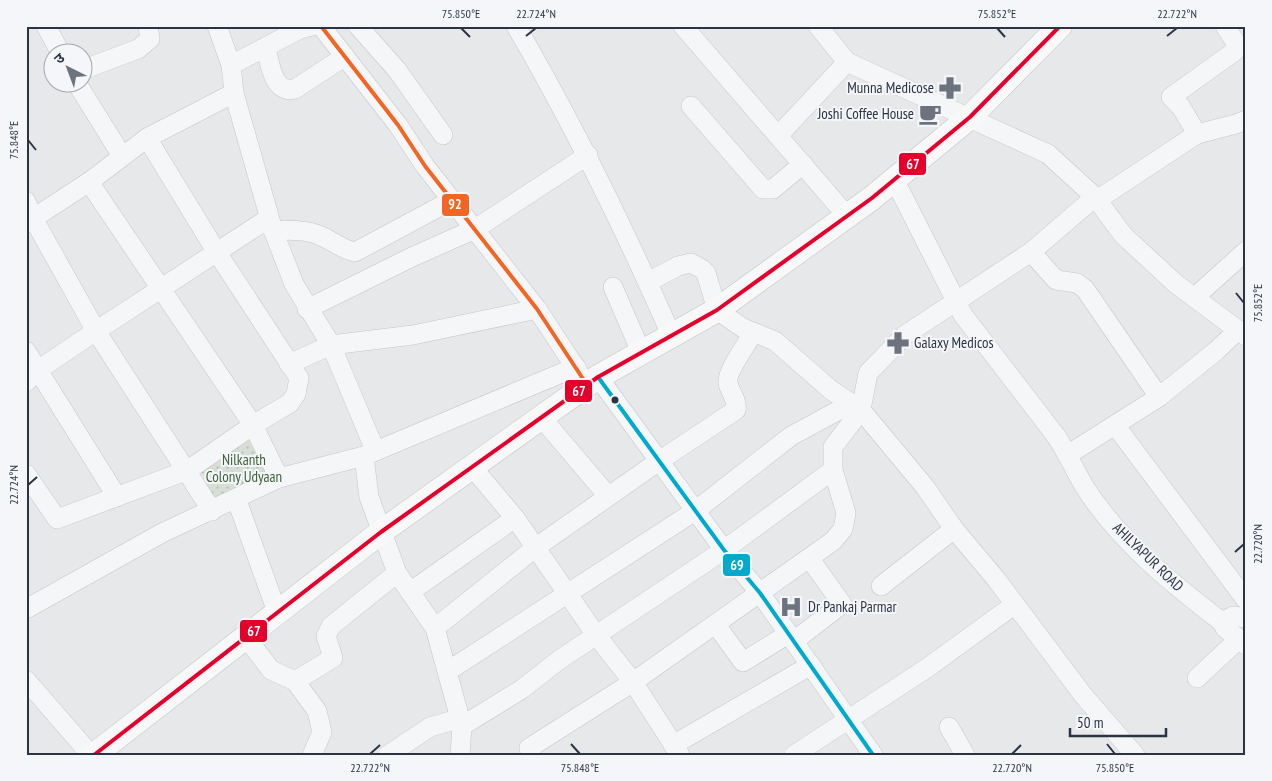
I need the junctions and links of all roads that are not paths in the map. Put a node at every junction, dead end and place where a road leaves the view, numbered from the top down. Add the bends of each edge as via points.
1 (46, 26) edge
2 (148, 26) edge
3 (217, 26) edge
4 (312, 26) edge
5 (321, 26) edge
6 (358, 26) edge
7 (516, 26) edge
8 (683, 26) edge
9 (818, 26) edge
10 (1060, 26) edge
11 (1224, 26) edge
12 (55, 42) edge
13 (266, 48) junction
14 (344, 57) junction
15 (848, 62) junction
16 (231, 65) junction
17 (92, 66) edge
18 (82, 92) edge
19 (234, 93) junction
20 (691, 106) dead end
21 (970, 117) junction
22 (1246, 120) edge
23 (1197, 134) junction
24 (442, 135) dead end
25 (778, 136) junction
26 (147, 138) junction
27 (588, 155) junction
28 (122, 156) junction
29 (804, 164) junction
30 (894, 179) junction
31 (89, 182) junction
32 (1096, 199) junction
33 (452, 200) junction
34 (28, 214) edge
35 (847, 216) junction
36 (271, 224) junction
37 (475, 229) junction
38 (216, 251) junction
39 (1246, 251) edge
40 (1031, 252) junction
41 (648, 282) junction
42 (613, 287) dead end
43 (160, 290) junction
44 (1195, 297) junction
45 (957, 301) junction
46 (307, 308) junction
47 (537, 309) junction
48 (717, 310) junction
49 (96, 331) junction
50 (753, 333) junction
51 (1242, 333) edge
52 (672, 337) junction
53 (330, 345) junction
54 (26, 351) edge
55 (641, 352) junction
56 (289, 364) junction
57 (32, 376) edge
58 (587, 376) junction
59 (1159, 397) junction
60 (856, 407) junction
61 (541, 417) junction
62 (253, 425) junction
63 (1115, 425) junction
64 (369, 453) junction
65 (1069, 454) junction
66 (659, 460) junction
67 (473, 468) junction
68 (188, 470) junction
69 (833, 470) junction
70 (26, 474) edge
71 (279, 478) junction
72 (608, 496) junction
73 (117, 497) junction
74 (236, 498) junction
75 (212, 511) junction
76 (696, 511) junction
77 (515, 518) junction
78 (954, 529) junction
79 (381, 532) junction
80 (535, 548) junction
81 (724, 550) junction
82 (810, 558) junction
83 (397, 573) junction
84 (881, 586) dead end
85 (1243, 590) edge
86 (410, 592) junction
87 (760, 593) junction
88 (568, 594) junction
89 (1014, 605) junction
90 (26, 609) edge
91 (277, 612) junction
92 (1246, 618) edge
93 (1222, 622) junction
94 (716, 625) junction
95 (435, 628) junction
96 (245, 636) junction
97 (596, 636) junction
98 (791, 637) junction
99 (1242, 642) edge
100 (811, 665) junction
101 (448, 671) junction
102 (1197, 678) dead end
103 (26, 680) edge
104 (295, 681) junction
105 (632, 682) junction
106 (847, 720) junction
107 (460, 722) junction
108 (949, 728) dead end
109 (676, 750) edge
110 (526, 752) edge
111 (317, 753) edge
112 (92, 755) edge
113 (388, 755) edge
114 (460, 755) edge
115 (794, 755) edge
116 (873, 755) edge
117 (965, 755) edge
118 (1135, 755) edge

1 - 12 street
2 - 17 street via 150,38 138,49
3 - 16 street
4 - 13 street
5 - 14 street
6 - 24 street via 397,70
7 - 27 street
8 - 25 street
9 - 15 street
10 - 21 main road
11 - 23 street via 1236,43 1235,51 1171,97
13 - 14 street via 274,76 282,88 288,90 295,89
13 - 16 street
14 - 33 street
15 - 21 street
15 - 25 street
16 - 19 street
18 - 28 street
19 - 26 street
19 - 36 street
20 - 29 street via 763,189 773,189
21 - 30 main road
21 - 32 street via 1048,154
22 - 23 street
23 - 32 street
25 - 29 street
26 - 28 street
26 - 38 street
27 - 37 street
27 - 41 street
28 - 31 street
29 - 35 street
30 - 35 main road
30 - 45 street, AHILYAPUR ROAD
31 - 34 street
31 - 43 street
32 - 40 street
32 - 44 street via 1123,235 1176,284
33 - 36 street via 355,252 317,234
33 - 37 street
34 - 49 street
35 - 48 main road
36 - 38 street
36 - 46 street
37 - 46 street
37 - 47 street
38 - 43 street
38 - 56 street
39 - 44 street
40 - 45 street
40 - 59 street via 1056,280 1077,283 1085,289
41 - 48 street via 678,266 691,263 706,274
41 - 52 street
42 - 55 street
43 - 49 street
43 - 62 street
44 - 51 street
45 - 60 street via 888,349 868,373
45 - 65 street, AHILYAPUR ROAD via 963,315
46 - 53 street
47 - 53 street via 413,335
47 - 58 street
48 - 50 street
48 - 52 main road
49 - 57 street
49 - 68 street
50 - 60 street via 775,341
50 - 66 street via 729,374 728,383 736,410
51 - 59 street
52 - 55 main road
53 - 56 street
53 - 64 street
54 - 57 street
55 - 58 main road
56 - 62 street via 299,378 296,394 290,403
57 - 73 street
58 - 61 main road
58 - 64 street
58 - 66 street
59 - 63 street
60 - 69 street via 833,447
60 - 76 street via 790,436
60 - 78 street via 925,487
61 - 67 main road
61 - 72 street
62 - 68 street
62 - 71 street
63 - 65 street
63 - 85 street
64 - 71 street
64 - 79 street via 369,497
65 - 93 street, AHILYAPUR ROAD via 1084,485 1138,551 1173,584
66 - 72 street
66 - 76 street
67 - 77 street
67 - 79 main road
68 - 73 street
68 - 75 street
69 - 81 street
69 - 82 street via 846,513 843,529
70 - 73 street via 57,519
71 - 74 street
72 - 80 street
74 - 75 street
74 - 91 street
75 - 90 street via 162,533
76 - 81 street
76 - 88 street
77 - 80 street
77 - 86 street
78 - 84 street
78 - 89 street
79 - 83 street
79 - 91 main road
80 - 88 street
80 - 95 street
81 - 87 street
81 - 97 street
82 - 87 street
82 - 98 street via 842,604
83 - 86 street
83 - 104 street via 331,626 326,636 333,658
86 - 95 street
87 - 94 street
87 - 98 street
88 - 97 street
88 - 101 street
89 - 106 street
89 - 118 street via 1082,695
91 - 96 main road
92 - 93 street via 1233,616
93 - 99 street, AHILYAPUR ROAD
94 - 98 street via 743,662
94 - 105 street
95 - 101 street
96 - 104 street via 272,670
96 - 112 main road
97 - 105 street
97 - 107 street via 522,689
98 - 100 street
99 - 102 street
100 - 106 street
100 - 109 street
101 - 107 street
103 - 112 street
104 - 111 street via 317,711 322,732
105 - 109 street
105 - 110 street
106 - 115 street
106 - 116 street
107 - 113 street via 430,727
107 - 114 street
108 - 117 street

